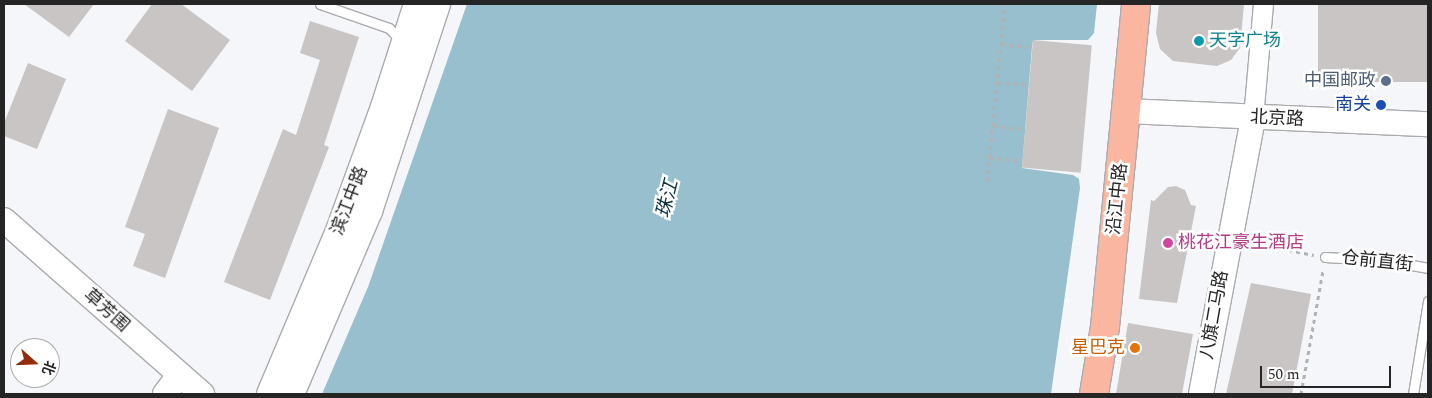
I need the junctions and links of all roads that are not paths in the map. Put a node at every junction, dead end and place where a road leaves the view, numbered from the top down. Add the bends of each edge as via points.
1 (320, 4) edge
2 (417, 4) edge
3 (438, 4) edge
4 (1122, 4) edge
5 (1136, 4) edge
6 (1263, 4) edge
7 (404, 44) junction
8 (1126, 111) junction
9 (1252, 118) junction
10 (1428, 124) edge
11 (6, 227) edge
12 (1325, 257) road end
13 (1428, 268) edge
14 (1428, 301) edge
15 (172, 385) edge
16 (202, 394) edge
17 (270, 394) edge
18 (291, 394) edge
19 (1094, 394) edge
20 (1201, 394) edge
21 (1413, 394) edge

1 - 7 lane via 389,28
2 - 7 main road, 滨江中路
3 - 18 main road, 滨江中路 via 369,211
4 - 8 main road via 1117,62
5 - 8 main road, 沿江中路
6 - 9 street
7 - 17 main road, 滨江中路 via 340,228
8 - 9 street, 北京路
8 - 19 main road, 沿江中路 via 1105,327
9 - 10 street, 北京路
9 - 20 street, 八旗二马路
11 - 15 street, 草芳围
12 - 13 lane, 仓前直街 via 1390,261
14 - 21 lane
15 - 16 street, 草芳围

